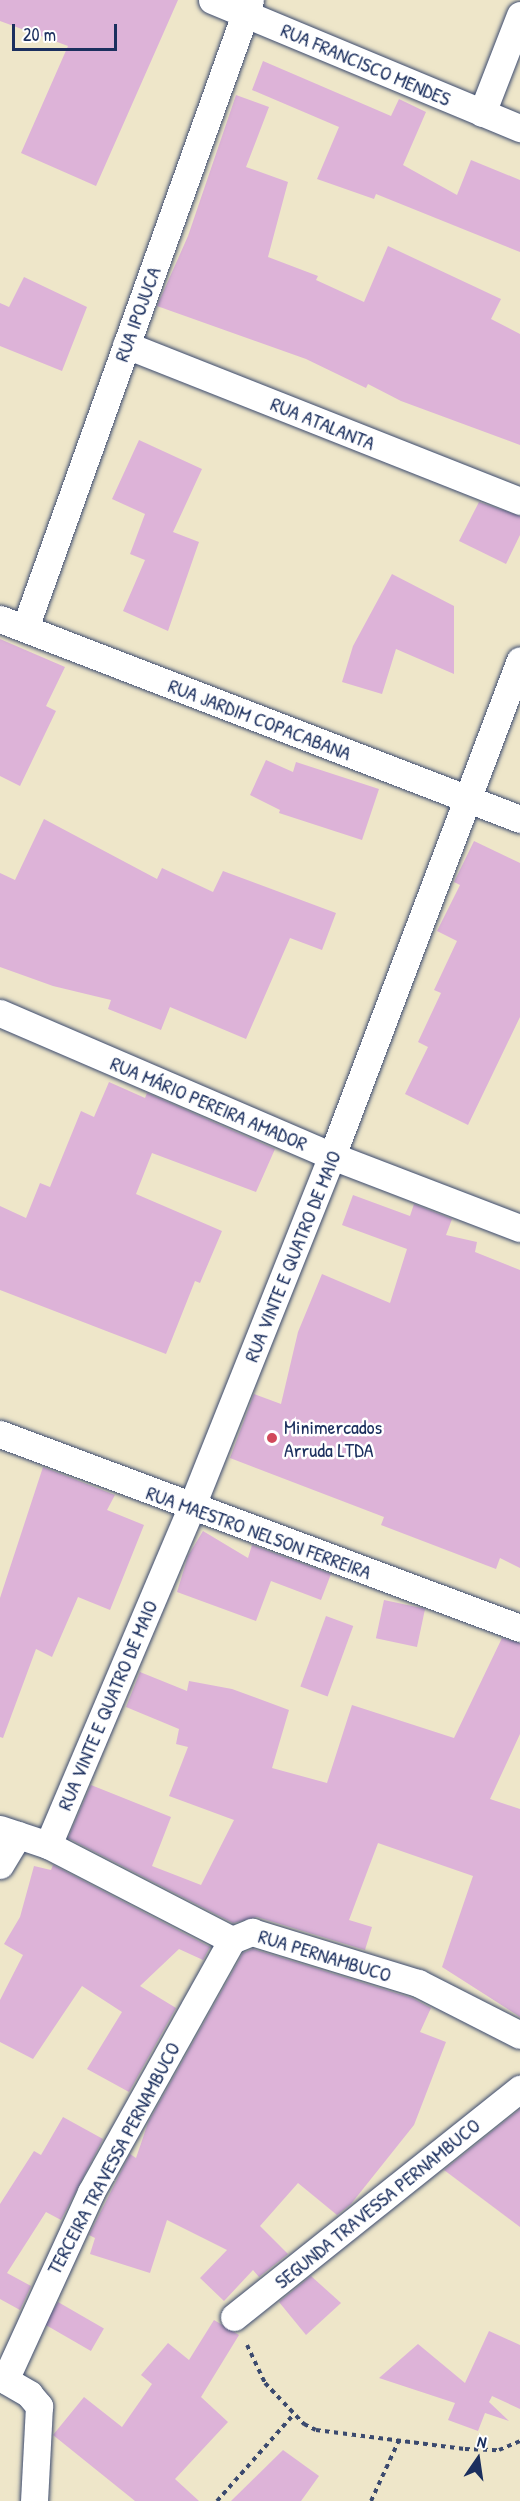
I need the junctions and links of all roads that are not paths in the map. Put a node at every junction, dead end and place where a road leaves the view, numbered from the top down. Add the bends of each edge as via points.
1 (212, 0) edge
2 (248, 7) edge
3 (520, 15) edge
4 (482, 113) junction
5 (520, 128) edge
6 (126, 345) junction
7 (520, 501) edge
8 (0, 619) edge
9 (25, 628) junction
10 (520, 660) edge
11 (469, 799) junction
12 (520, 819) edge
13 (0, 1013) edge
14 (332, 1156) junction
15 (520, 1228) edge
16 (0, 1434) edge
17 (191, 1508) junction
18 (520, 1628) edge
19 (9, 1832) edge
20 (48, 1845) junction
21 (0, 1865) edge
22 (232, 1940) junction
23 (520, 2034) edge
24 (520, 2089) edge
25 (234, 2317) road end
26 (3, 2379) edge
27 (34, 2501) edge

1 - 2 street, RUA FRANCISCO MENDES
2 - 4 street, RUA FRANCISCO MENDES
2 - 6 street, RUA IPOJUCA
3 - 4 street
4 - 5 street, RUA FRANCISCO MENDES
6 - 7 street, RUA ATALANTA
6 - 9 street, RUA IPOJUCA
8 - 9 street, RUA JARDIM COPACABANA
9 - 11 street, RUA JARDIM COPACABANA
10 - 11 street, RUA VINTE E QUATRO DE MAIO
11 - 12 street, RUA JARDIM COPACABANA
11 - 14 street, RUA VINTE E QUATRO DE MAIO
13 - 14 street, RUA MÁRIO PEREIRA AMADOR
14 - 15 street, RUA MÁRIO PEREIRA AMADOR
14 - 17 street, RUA VINTE E QUATRO DE MAIO
16 - 17 street, RUA MAESTRO NELSON FERREIRA
17 - 18 street, RUA MAESTRO NELSON FERREIRA
17 - 20 street, RUA VINTE E QUATRO DE MAIO
19 - 20 street, RUA PERNAMBUCO
19 - 21 street
20 - 22 street, RUA PERNAMBUCO
22 - 23 street, RUA PERNAMBUCO via 243,1933 259,1933 418,1983
22 - 26 street, TERCEIRA TRAVESSA PERNAMBUCO via 91,2192
24 - 25 street, SEGUNDA TRAVESSA PERNAMBUCO
26 - 27 street via 29,2394 39,2406

